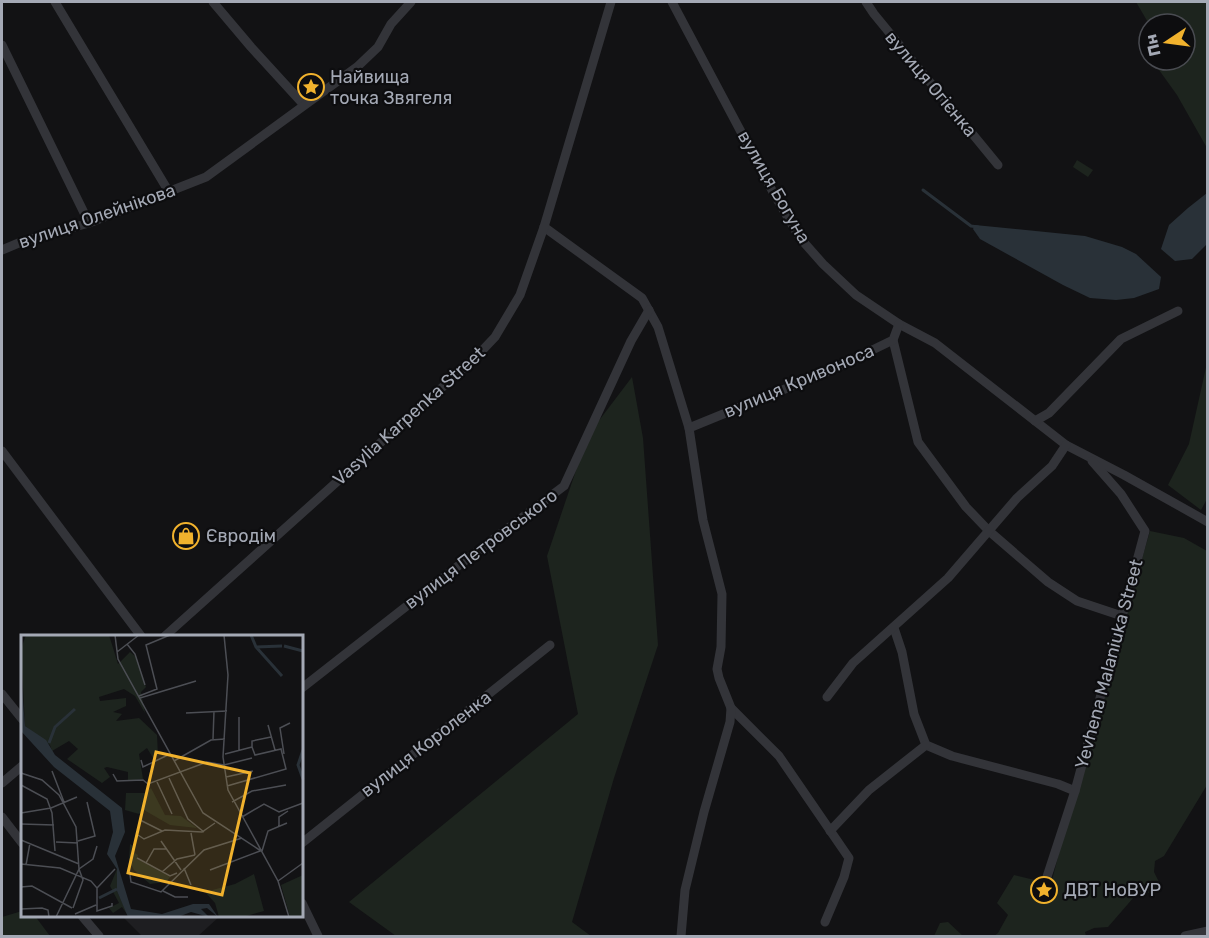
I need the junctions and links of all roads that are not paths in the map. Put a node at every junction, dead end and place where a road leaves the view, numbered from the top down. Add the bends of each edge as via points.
1 (55, 2) edge
2 (213, 2) edge
3 (411, 2) edge
4 (611, 2) edge
5 (672, 2) edge
6 (866, 2) edge
7 (2, 45) edge
8 (304, 105) junction
9 (998, 165) dead end
10 (169, 192) junction
11 (89, 223) junction
12 (544, 226) junction
13 (2, 250) edge
14 (649, 310) junction
15 (1178, 311) dead end
16 (899, 324) junction
17 (893, 340) junction
18 (1035, 421) junction
19 (688, 428) junction
20 (1066, 446) junction
21 (2, 451) edge
22 (1088, 457) junction
23 (1208, 522) edge
24 (989, 531) junction
25 (1122, 616) junction
26 (894, 628) junction
27 (140, 635) edge
28 (166, 635) edge
29 (550, 645) dead end
30 (303, 687) edge
31 (2, 694) edge
32 (827, 697) dead end
33 (731, 708) junction
34 (21, 718) edge
35 (926, 745) junction
36 (21, 767) edge
37 (2, 783) edge
38 (1075, 791) junction
39 (2, 817) edge
40 (830, 831) junction
41 (21, 842) edge
42 (303, 842) edge
43 (1044, 886) dead end
44 (303, 905) edge
45 (83, 917) edge
46 (825, 922) dead end
47 (1208, 931) edge
48 (99, 936) edge
49 (318, 936) edge
50 (681, 936) edge
51 (1185, 936) edge

1 - 10 street
2 - 8 street
3 - 8 street, вулиця Олейнікова via 391,24 378,47
4 - 12 street, Vasylia Karpenka Street
5 - 16 street, вулиця Богуна via 800,238 856,295
6 - 9 street, вулиця Огієнка
7 - 11 street
8 - 10 street, вулиця Олейнікова via 206,177
10 - 11 street, вулиця Олейнікова
11 - 13 street, вулиця Олейнікова
12 - 14 street via 642,298
12 - 28 street, Vasylia Karpenka Street via 520,295 495,337
14 - 19 street via 658,327
14 - 30 street, вулиця Петровського via 564,486
15 - 18 street via 1121,339 1048,413
16 - 17 street, вулиця Кривоноса
16 - 18 street, вулиця Богуна via 934,343
17 - 19 street, вулиця Кривоноса via 829,371
17 - 24 street via 918,442 966,507
18 - 20 street, вулиця Богуна
19 - 33 street via 703,520 722,594 722,647 717,669
20 - 22 street, вулиця Богуна
20 - 24 street via 1052,466
21 - 27 street
22 - 23 street, вулиця Богуна
22 - 25 street, Yevhena Malaniuka Street via 1121,494 1145,531
24 - 25 street via 1048,582 1077,601
24 - 26 street via 948,578
25 - 38 street, Yevhena Malaniuka Street
26 - 32 street via 853,663
26 - 35 street via 914,714
29 - 42 street, вулиця Короленка
31 - 34 street
33 - 40 street via 779,756
33 - 50 street via 685,890
35 - 38 street
35 - 40 street via 869,790
36 - 37 street
38 - 43 street, Yevhena Malaniuka Street
39 - 41 street
40 - 46 street via 849,858
44 - 49 street
45 - 48 street
47 - 51 street

